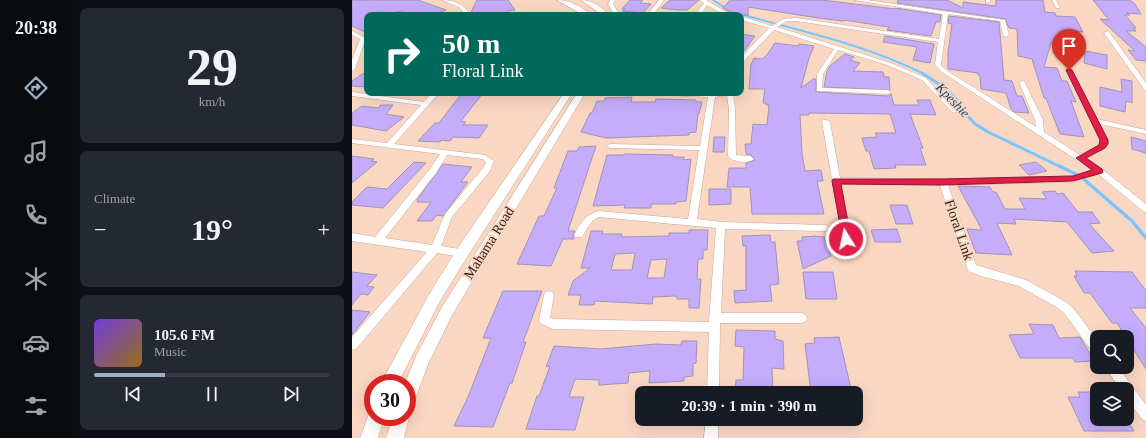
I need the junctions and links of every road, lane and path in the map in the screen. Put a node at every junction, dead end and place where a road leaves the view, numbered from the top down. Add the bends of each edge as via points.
1 (449, 0) edge
2 (560, 0) edge
3 (584, 0) edge
4 (613, 0) edge
5 (662, 0) edge
6 (856, 0) edge
7 (1054, 0) edge
8 (704, 1) edge
9 (1058, 7) dead end
10 (466, 12) edge
11 (583, 12) edge
12 (603, 12) edge
13 (615, 12) edge
14 (652, 12) edge
15 (699, 12) edge
16 (727, 12) edge
17 (946, 13) junction
18 (744, 19) edge
19 (776, 25) junction
20 (352, 33) edge
21 (1107, 33) dead end
22 (1006, 35) dead end
23 (941, 41) junction
24 (837, 48) junction
25 (744, 58) edge
26 (352, 69) edge
27 (1069, 70) dead end
28 (1136, 72) junction
29 (1146, 74) edge
30 (1022, 82) dead end
31 (1146, 88) edge
32 (888, 92) dead end
33 (352, 94) edge
34 (364, 96) edge
35 (367, 96) edge
36 (433, 96) edge
37 (566, 96) edge
38 (579, 96) edge
39 (712, 96) edge
40 (730, 96) edge
41 (425, 104) junction
42 (954, 110) dead end
43 (1096, 121) junction
44 (826, 122) dead end
45 (1040, 132) junction
46 (1146, 132) edge
47 (352, 141) edge
48 (388, 146) junction
49 (610, 146) dead end
50 (703, 148) junction
51 (444, 153) junction
52 (1080, 158) junction
53 (750, 159) dead end
54 (1099, 171) junction
55 (836, 181) junction
56 (943, 182) junction
57 (1146, 209) edge
58 (692, 222) junction
59 (721, 225) junction
60 (825, 228) dead end
61 (579, 235) dead end
62 (352, 237) edge
63 (846, 239) dead end
64 (377, 241) junction
65 (435, 249) junction
66 (462, 253) junction
67 (548, 295) dead end
68 (802, 318) dead end
69 (715, 323) junction
70 (1090, 340) edge
71 (352, 345) edge
72 (394, 374) edge
73 (1116, 374) edge
74 (416, 375) edge
75 (713, 386) edge
76 (1146, 415) edge
77 (373, 426) edge
78 (398, 426) edge
79 (712, 426) edge
80 (369, 438) edge
81 (395, 438) edge
82 (711, 438) edge

1 - 10 street
2 - 11 street
3 - 12 street
4 - 13 street via 610,4
5 - 14 street
6 - 17 street
7 - 9 street
8 - 15 street
8 - 16 street
17 - 22 street via 1003,21
17 - 23 street
18 - 19 street
19 - 23 street via 788,19
19 - 24 street
19 - 25 street
20 - 26 street via 363,38
21 - 28 street
23 - 45 street via 938,65 944,71
24 - 32 street via 820,74 819,90
24 - 42 street via 889,64 924,79
27 - 43 street
28 - 29 street
28 - 31 street
30 - 45 street via 1039,120
33 - 34 street
35 - 41 street
36 - 41 street
37 - 66 street, Mahama Road
38 - 74 street, Mahama Road via 447,311
39 - 50 street
40 - 53 street via 732,156
41 - 48 street
43 - 46 street
43 - 52 street via 1104,144
44 - 55 street
45 - 52 street
47 - 48 street
48 - 51 street
49 - 50 street
50 - 58 street
51 - 64 street via 433,171
51 - 65 street via 485,157 490,161 487,169 448,216
52 - 54 street
54 - 56 street, Floral Link via 1073,179
54 - 57 street
55 - 56 street, Floral Link
55 - 63 street
56 - 70 street, Floral Link via 972,268 1022,283 1062,305
58 - 59 street
58 - 61 street via 593,215 589,217
59 - 60 street
59 - 69 street
62 - 64 street
64 - 65 street
65 - 66 street
65 - 71 street
66 - 72 street, Mahama Road
67 - 69 street via 544,320 553,324
68 - 69 street
69 - 75 street
73 - 76 street
77 - 80 street
78 - 81 street
79 - 82 street

